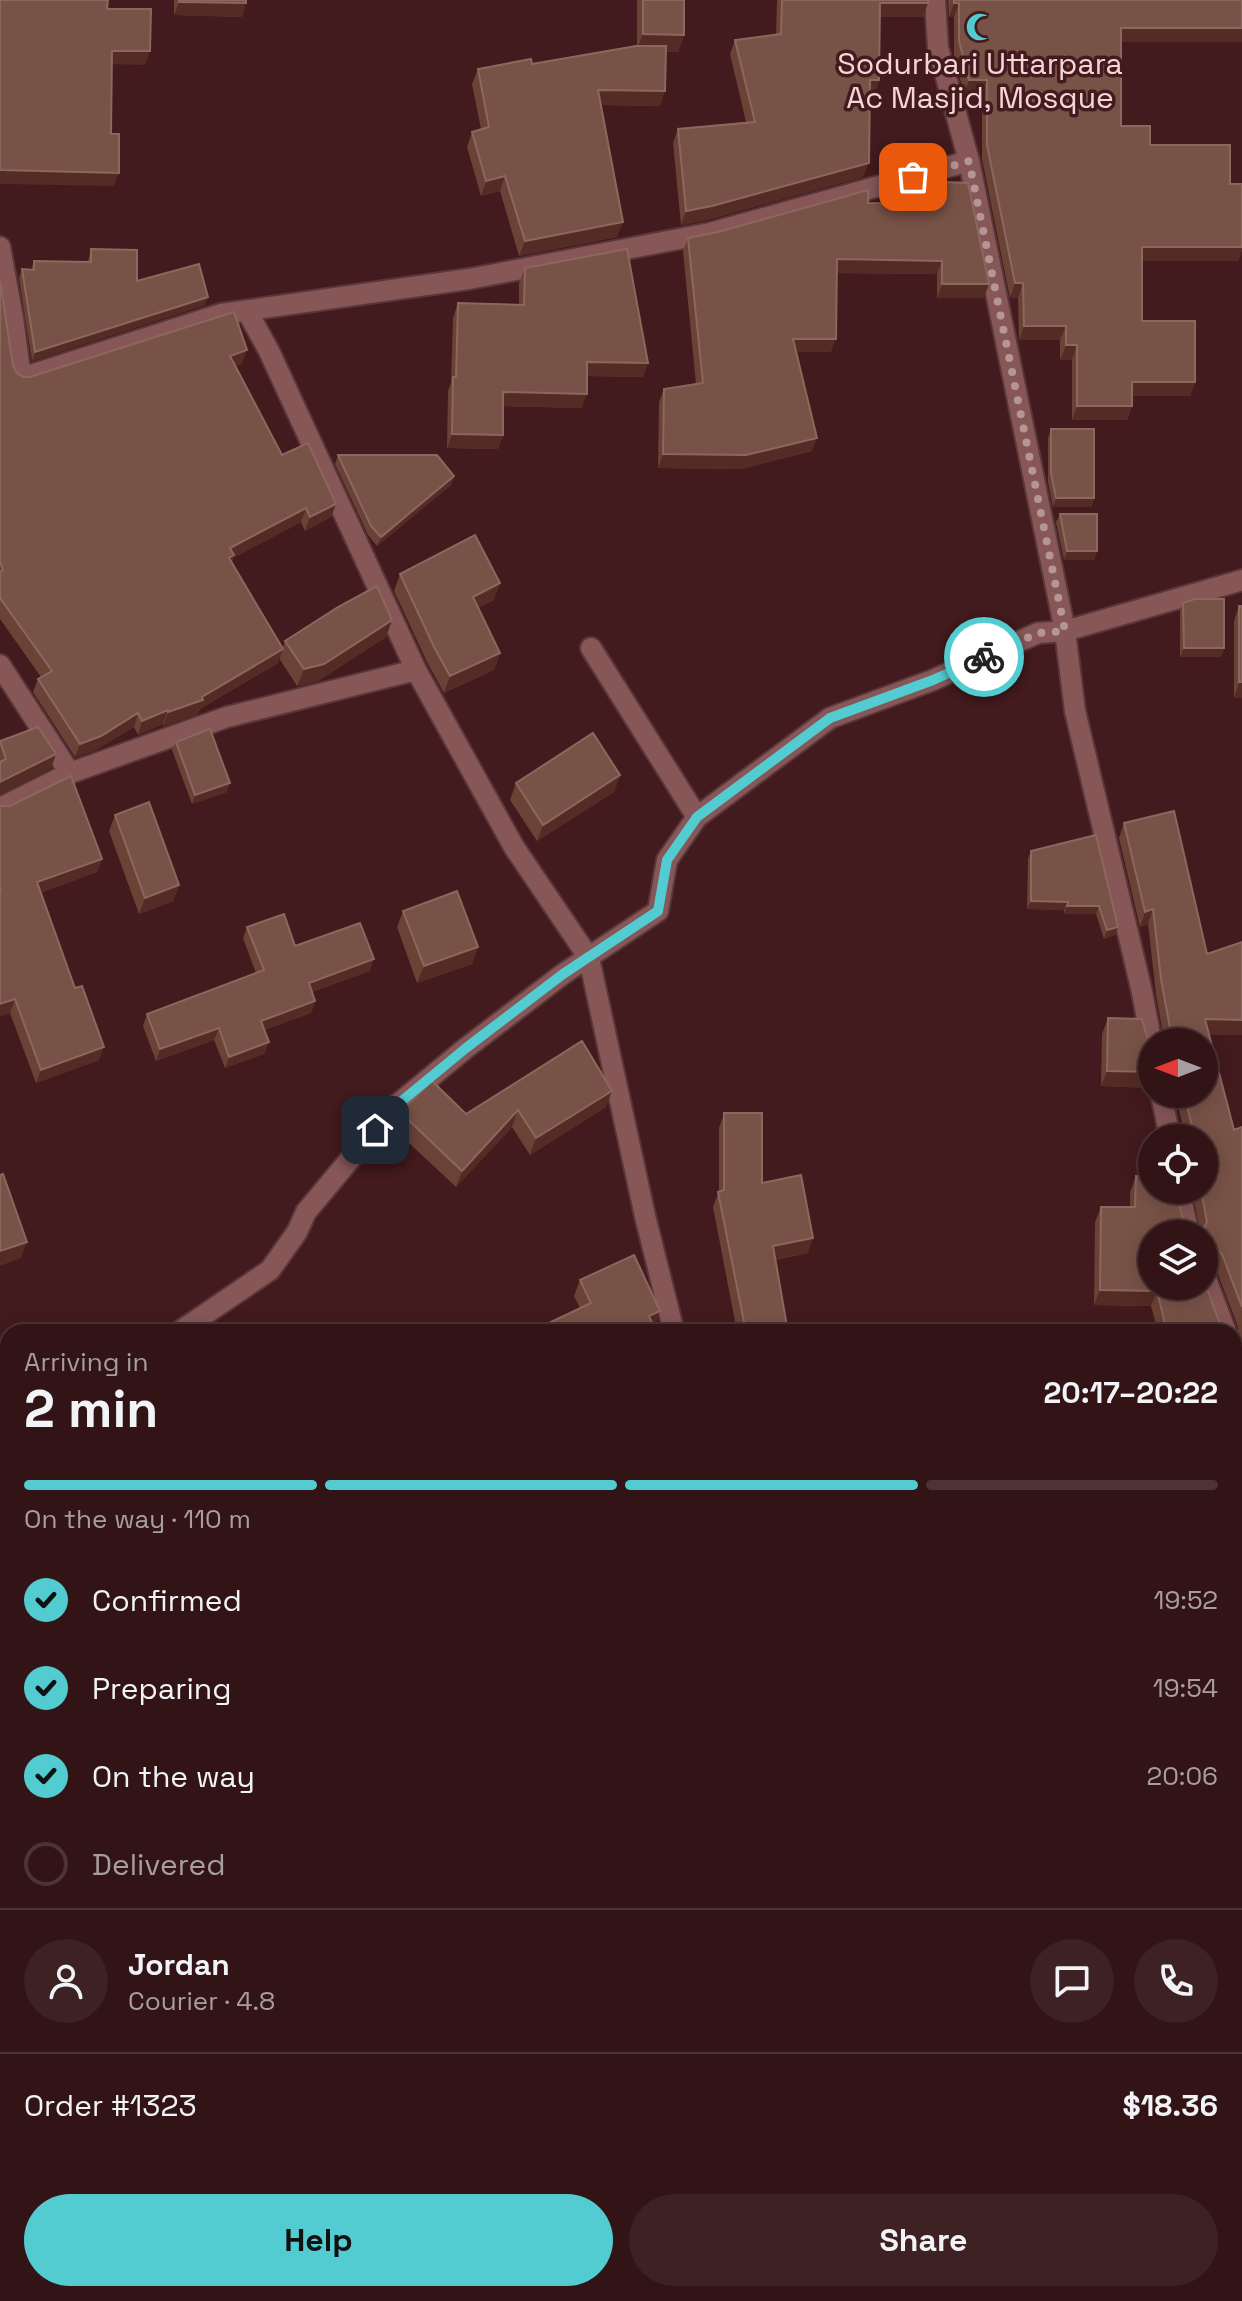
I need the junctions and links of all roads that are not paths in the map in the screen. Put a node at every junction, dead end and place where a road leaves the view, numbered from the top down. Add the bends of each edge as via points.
1 (935, 0) edge
2 (969, 161) junction
3 (0, 247) edge
4 (247, 311) junction
5 (1242, 580) edge
6 (1065, 631) junction
7 (591, 648) dead end
8 (0, 665) edge
9 (416, 670) junction
10 (70, 773) junction
11 (0, 808) edge
12 (697, 817) junction
13 (589, 958) junction
14 (1148, 1028) edge
15 (1214, 1300) edge
16 (191, 1324) edge
17 (672, 1324) edge
18 (1223, 1324) edge

1 - 2 street via 938,48
2 - 4 street via 710,233 469,279
2 - 6 street
3 - 4 street via 21,378 221,314
4 - 9 street
5 - 6 street
6 - 12 street via 1038,633 830,718
6 - 14 street via 1075,711
7 - 12 street
8 - 10 street
9 - 10 street via 227,717
9 - 13 street via 514,847
10 - 11 street
12 - 13 street via 667,860 658,911
13 - 16 street via 392,1109 306,1212 270,1270
13 - 17 street
15 - 18 street

